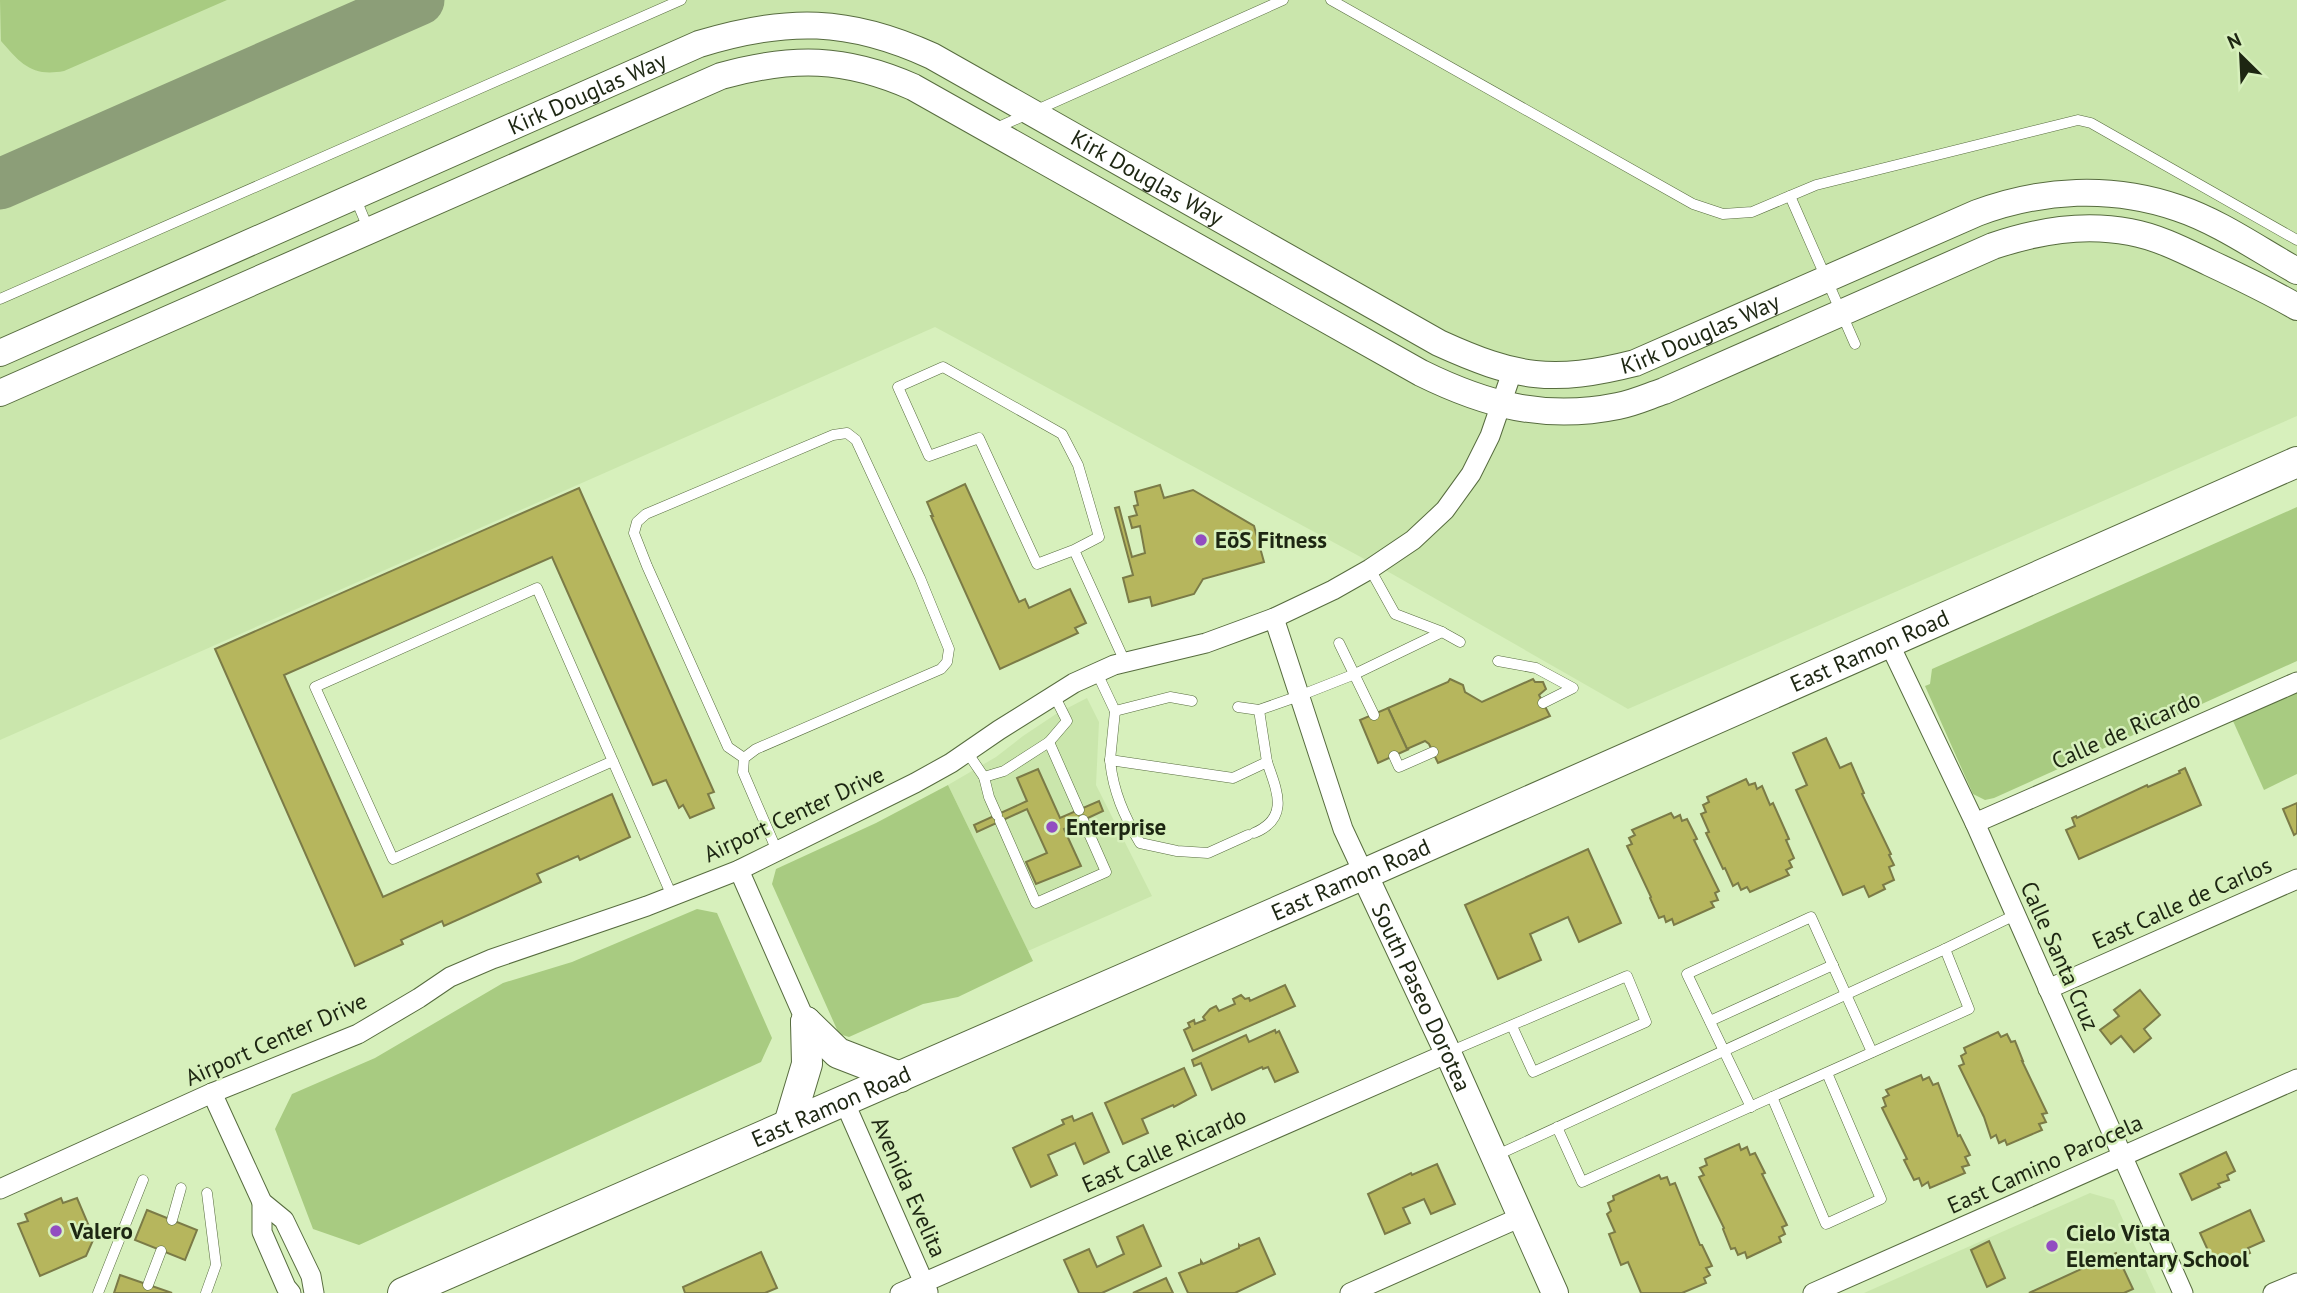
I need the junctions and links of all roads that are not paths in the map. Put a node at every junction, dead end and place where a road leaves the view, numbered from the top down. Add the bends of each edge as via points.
1 (681, 0) edge
2 (1283, 0) edge
3 (1331, 0) edge
4 (1031, 112) junction
5 (990, 130) junction
6 (1790, 196) junction
7 (355, 197) junction
8 (369, 231) junction
9 (2297, 240) edge
10 (2297, 271) edge
11 (1826, 280) junction
12 (0, 299) edge
13 (2297, 307) edge
14 (1841, 313) junction
15 (1855, 344) dead end
16 (0, 353) edge
17 (1513, 372) junction
18 (0, 393) edge
19 (1502, 404) junction
20 (2297, 462) edge
21 (1074, 550) junction
22 (1370, 569) junction
23 (1274, 618) junction
24 (1442, 632) junction
25 (1888, 641) junction
26 (1460, 642) dead end
27 (1339, 643) dead end
28 (1498, 661) dead end
29 (1125, 662) junction
30 (1097, 673) junction
31 (1355, 674) junction
32 (2297, 682) edge
33 (1054, 695) junction
34 (1299, 696) junction
35 (1192, 701) dead end
36 (1543, 703) dead end
37 (1238, 707) dead end
38 (1259, 710) junction
39 (1115, 711) junction
40 (1374, 715) dead end
41 (1049, 742) junction
42 (967, 752) junction
43 (1433, 752) dead end
44 (1394, 756) dead end
45 (744, 758) junction
46 (1110, 760) junction
47 (613, 761) junction
48 (1267, 762) junction
49 (984, 777) junction
50 (1975, 823) junction
51 (777, 851) junction
52 (739, 870) junction
53 (1364, 874) junction
54 (2297, 879) edge
55 (672, 896) junction
56 (2015, 915) junction
57 (1945, 949) junction
58 (1833, 965) junction
59 (2048, 989) junction
60 (1847, 994) junction
61 (1710, 1021) junction
62 (806, 1022) junction
63 (1512, 1026) junction
64 (1725, 1050) junction
65 (1872, 1052) junction
66 (1448, 1053) junction
67 (1827, 1073) junction
68 (900, 1077) junction
69 (2297, 1079) edge
70 (212, 1093) junction
71 (1772, 1097) junction
72 (844, 1101) junction
73 (1751, 1107) junction
74 (789, 1124) junction
75 (1557, 1127) junction
76 (1494, 1156) junction
77 (2122, 1157) junction
78 (144, 1180) dead end
79 (181, 1188) dead end
80 (0, 1189) edge
81 (207, 1193) dead end
82 (262, 1202) junction
83 (1521, 1217) junction
84 (172, 1220) dead end
85 (161, 1251) dead end
86 (2297, 1283) edge
87 (148, 1285) dead end
88 (926, 1288) edge
89 (98, 1293) edge
90 (206, 1293) edge
91 (291, 1293) edge
92 (314, 1293) edge
93 (403, 1293) edge
94 (900, 1293) edge
95 (1350, 1293) edge
96 (1555, 1293) edge
97 (1813, 1293) edge
98 (2183, 1293) edge
99 (2273, 1293) edge

1 - 12 lane
2 - 4 lane
3 - 6 lane via 1693,204 1723,214 1752,212
4 - 5 lane
4 - 7 street, Kirk Douglas Way via 932,57 875,33 814,26 755,30 699,44
4 - 17 street, Kirk Douglas Way via 1439,343
5 - 8 street, Kirk Douglas Way via 886,75 851,66 783,62 721,76
5 - 19 street, Kirk Douglas Way via 1420,373 1461,393
6 - 9 lane via 1816,185 2078,120 2091,123
6 - 11 lane
7 - 8 lane
7 - 16 street, Kirk Douglas Way
8 - 18 street, Kirk Douglas Way
10 - 11 street, Kirk Douglas Way via 2179,208 2125,195 2066,193 2008,202
11 - 14 lane
11 - 17 street, Kirk Douglas Way via 1636,363 1565,376
13 - 14 street, Kirk Douglas Way via 2175,246 2132,232 2095,228 2026,235 1993,246
14 - 15 lane
14 - 19 street, Kirk Douglas Way via 1620,406 1542,412
17 - 19 street, Airport Center Drive
19 - 22 street, Airport Center Drive via 1471,474 1444,510 1413,540
20 - 25 main road, East Ramon Road
21 - 21 lane via 1099,537 1078,465 1062,434 943,367 898,387 929,456 979,438 1037,564
21 - 29 lane
22 - 23 street, Airport Center Drive
22 - 24 lane via 1391,616
23 - 29 street, Airport Center Drive via 1206,643
23 - 34 street, South Paseo Dorotea
24 - 26 lane
24 - 31 lane
25 - 50 street, Calle Santa Cruz
25 - 53 main road, East Ramon Road
27 - 31 lane
28 - 36 lane via 1536,668 1573,688
29 - 30 street, Airport Center Drive
30 - 33 street, Airport Center Drive
30 - 39 lane
31 - 34 lane
31 - 40 lane
32 - 50 street, Calle de Ricardo
33 - 41 lane via 1067,721
33 - 42 street, Airport Center Drive
34 - 38 lane
34 - 53 street, South Paseo Dorotea via 1343,829
35 - 39 lane via 1170,697
37 - 38 lane
38 - 48 lane
39 - 46 lane
41 - 49 lane via 1004,771
41 - 49 lane via 1106,872 1036,903
42 - 49 lane
42 - 51 street, Airport Center Drive
43 - 44 lane via 1399,767
45 - 45 lane via 756,748 941,669 947,662 949,649 920,578 856,440 848,433 755,467 637,522 634,533 710,709 728,747
45 - 51 lane via 743,772
46 - 48 lane via 1233,778
46 - 48 lane via 1112,784 1140,843 1208,853 1266,828 1278,810
47 - 47 lane via 537,588 315,687 393,859
47 - 55 lane
50 - 56 street, Calle Santa Cruz
51 - 52 street, Airport Center Drive
52 - 55 street, Airport Center Drive
52 - 62 street
53 - 66 street, South Paseo Dorotea
53 - 68 main road, East Ramon Road
54 - 59 street, East Calle de Carlos
55 - 70 street, Airport Center Drive via 492,959 450,977 358,1034
56 - 57 lane
56 - 59 street, Calle Santa Cruz
57 - 60 lane
57 - 65 lane via 1969,1009
58 - 60 lane
58 - 61 lane
58 - 61 lane via 1811,917 1687,974
59 - 77 street, Calle Santa Cruz
60 - 64 lane
60 - 65 lane
61 - 64 lane
62 - 68 main road via 838,1053
62 - 74 main road via 807,1064
63 - 63 lane via 1628,976 1646,1022 1533,1072
63 - 66 lane
64 - 73 lane
64 - 75 lane
65 - 67 lane
66 - 76 street, South Paseo Dorotea
66 - 88 street, East Calle Ricardo
67 - 71 lane
67 - 71 lane via 1881,1199 1826,1224
68 - 72 main road, East Ramon Road
69 - 77 street, East Camino Parocela
70 - 80 street, Airport Center Drive
70 - 82 street
71 - 73 lane
72 - 74 main road, East Ramon Road
72 - 88 street, Avenida Evelita
73 - 75 lane via 1582,1182
74 - 93 main road, East Ramon Road
75 - 76 lane
76 - 83 street, South Paseo Dorotea
77 - 97 street, East Camino Parocela
77 - 98 street, Calle Santa Cruz
78 - 89 lane
79 - 84 lane
81 - 90 lane via 216,1265
82 - 91 street via 262,1232
82 - 92 street via 284,1220 311,1276
83 - 95 street
83 - 96 street, South Paseo Dorotea
85 - 87 lane
86 - 99 street
88 - 94 street, East Calle Ricardo

